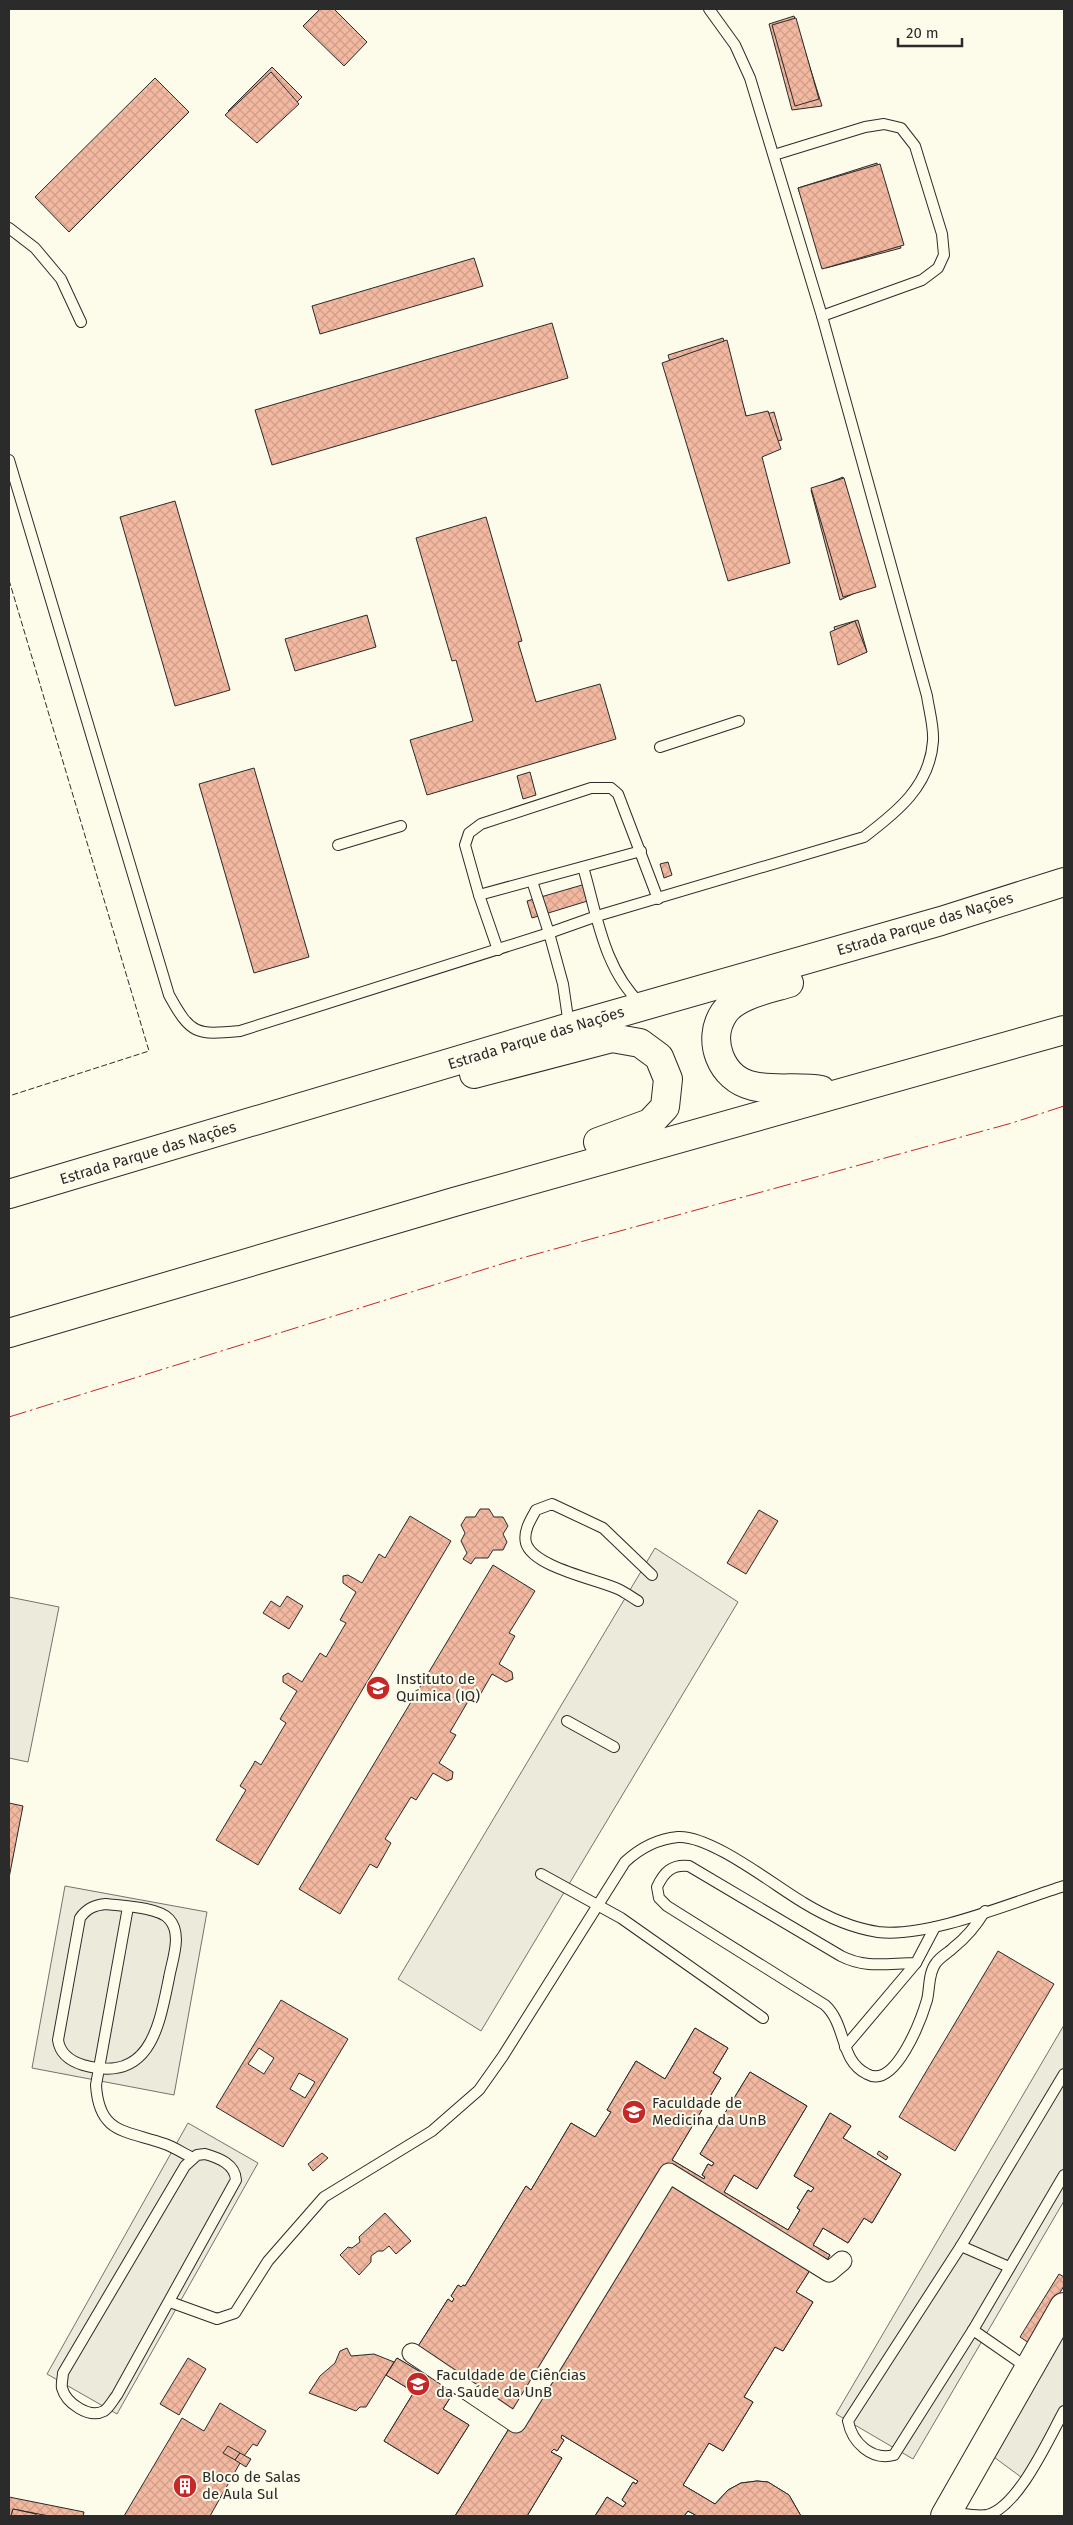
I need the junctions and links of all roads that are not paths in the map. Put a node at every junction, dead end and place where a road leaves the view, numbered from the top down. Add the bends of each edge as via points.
1 (709, 9) edge
2 (774, 156) junction
3 (9, 228) edge
4 (822, 316) junction
5 (81, 322) dead end
6 (9, 460) edge
7 (739, 721) dead end
8 (660, 747) dead end
9 (401, 826) dead end
10 (338, 845) dead end
11 (641, 851) junction
12 (583, 867) junction
13 (532, 881) junction
14 (1064, 882) edge
15 (479, 895) junction
16 (658, 899) junction
17 (597, 916) junction
18 (941, 921) junction
19 (549, 933) junction
20 (498, 950) junction
21 (644, 1006) junction
22 (570, 1027) junction
23 (1064, 1030) edge
24 (1064, 1047) edge
25 (394, 1080) junction
26 (830, 1095) junction
27 (9, 1194) edge
28 (454, 1202) junction
29 (9, 1333) edge
30 (652, 1575) dead end
31 (638, 1601) dead end
32 (567, 1721) dead end
33 (614, 1747) dead end
34 (541, 1874) dead end
35 (1064, 1886) edge
36 (598, 1904) junction
37 (128, 1907) junction
38 (985, 1911) junction
39 (935, 1927) junction
40 (916, 1963) junction
41 (763, 2018) dead end
42 (845, 2047) junction
43 (100, 2069) junction
44 (1064, 2074) edge
45 (193, 2158) junction
46 (1064, 2175) edge
47 (961, 2246) junction
48 (842, 2261) dead end
49 (1009, 2267) junction
50 (170, 2302) junction
51 (1064, 2307) edge
52 (973, 2330) junction
53 (412, 2352) dead end
54 (1029, 2369) junction
55 (1064, 2411) edge
56 (946, 2514) edge

1 - 2 lane via 735,45 750,78
2 - 4 lane
2 - 4 lane via 866,127 884,124 900,128 915,146 942,234 944,256 938,268 922,280
3 - 5 lane via 35,248 61,279
4 - 16 lane via 927,696 933,741 923,780 899,811 864,837
6 - 20 lane via 169,995 183,1020 207,1034 240,1031
7 - 8 lane
9 - 10 lane
11 - 12 lane
11 - 15 lane via 618,794 611,788 591,788 481,824 469,833 464,844
11 - 16 lane
12 - 13 lane
12 - 17 lane
13 - 15 lane
13 - 19 lane
14 - 18 main road, Estrada Parque das Nações
15 - 20 lane
16 - 17 lane
17 - 19 lane
17 - 21 lane via 615,970 626,990
18 - 21 main road, Estrada Parque das Nações
18 - 26 main road via 924,938 902,948 765,990 739,1001 724,1012 716,1032 717,1053 729,1074 752,1086 800,1087 822,1090
19 - 20 lane
19 - 22 lane via 563,984
21 - 22 main road, Estrada Parque das Nações
22 - 25 main road, Estrada Parque das Nações
23 - 26 main road
24 - 26 main road via 896,1096 865,1102
25 - 27 main road, Estrada Parque das Nações
25 - 28 main road via 462,1077 612,1038 640,1043 659,1057 668,1079 665,1107 650,1123 528,1164
26 - 28 main road
28 - 29 main road
30 - 31 lane via 603,1528 552,1504 536,1510 525,1536 532,1552 565,1571 618,1589
32 - 33 lane
34 - 36 lane
35 - 38 lane
36 - 39 lane via 624,1862 641,1847 680,1837 727,1854 806,1904 854,1928 903,1932
36 - 41 lane
36 - 50 lane via 479,2090 432,2131 324,2197 268,2261 235,2314 217,2319
37 - 43 lane
37 - 43 lane via 95,1905 80,1918 58,2034 59,2046 67,2056
37 - 43 lane via 162,1914 169,1919 177,1936 160,2024 150,2046 132,2062 118,2068
38 - 39 lane
38 - 42 lane via 968,1936 936,1963 920,2017 889,2073 878,2077 866,2074 849,2058
39 - 40 lane
40 - 42 lane
40 - 42 lane via 878,1966 851,1961 689,1866 681,1865 667,1871 657,1887 659,1898 667,1906 825,2005 836,2016
43 - 45 lane via 96,2084 97,2101 109,2124 166,2144
44 - 47 lane
45 - 50 lane via 205,2154 220,2158 234,2170 236,2180
45 - 50 lane via 184,2166 63,2372 62,2387 67,2398 95,2414 105,2410 117,2395
46 - 49 lane
47 - 49 lane
47 - 52 lane via 848,2421 855,2439 865,2450 886,2457 894,2455
48 - 53 street via 829,2272 669,2173 516,2423
49 - 52 lane
51 - 54 main road
52 - 54 lane
54 - 56 main road
55 - 56 lane via 1007,2505 986,2515

